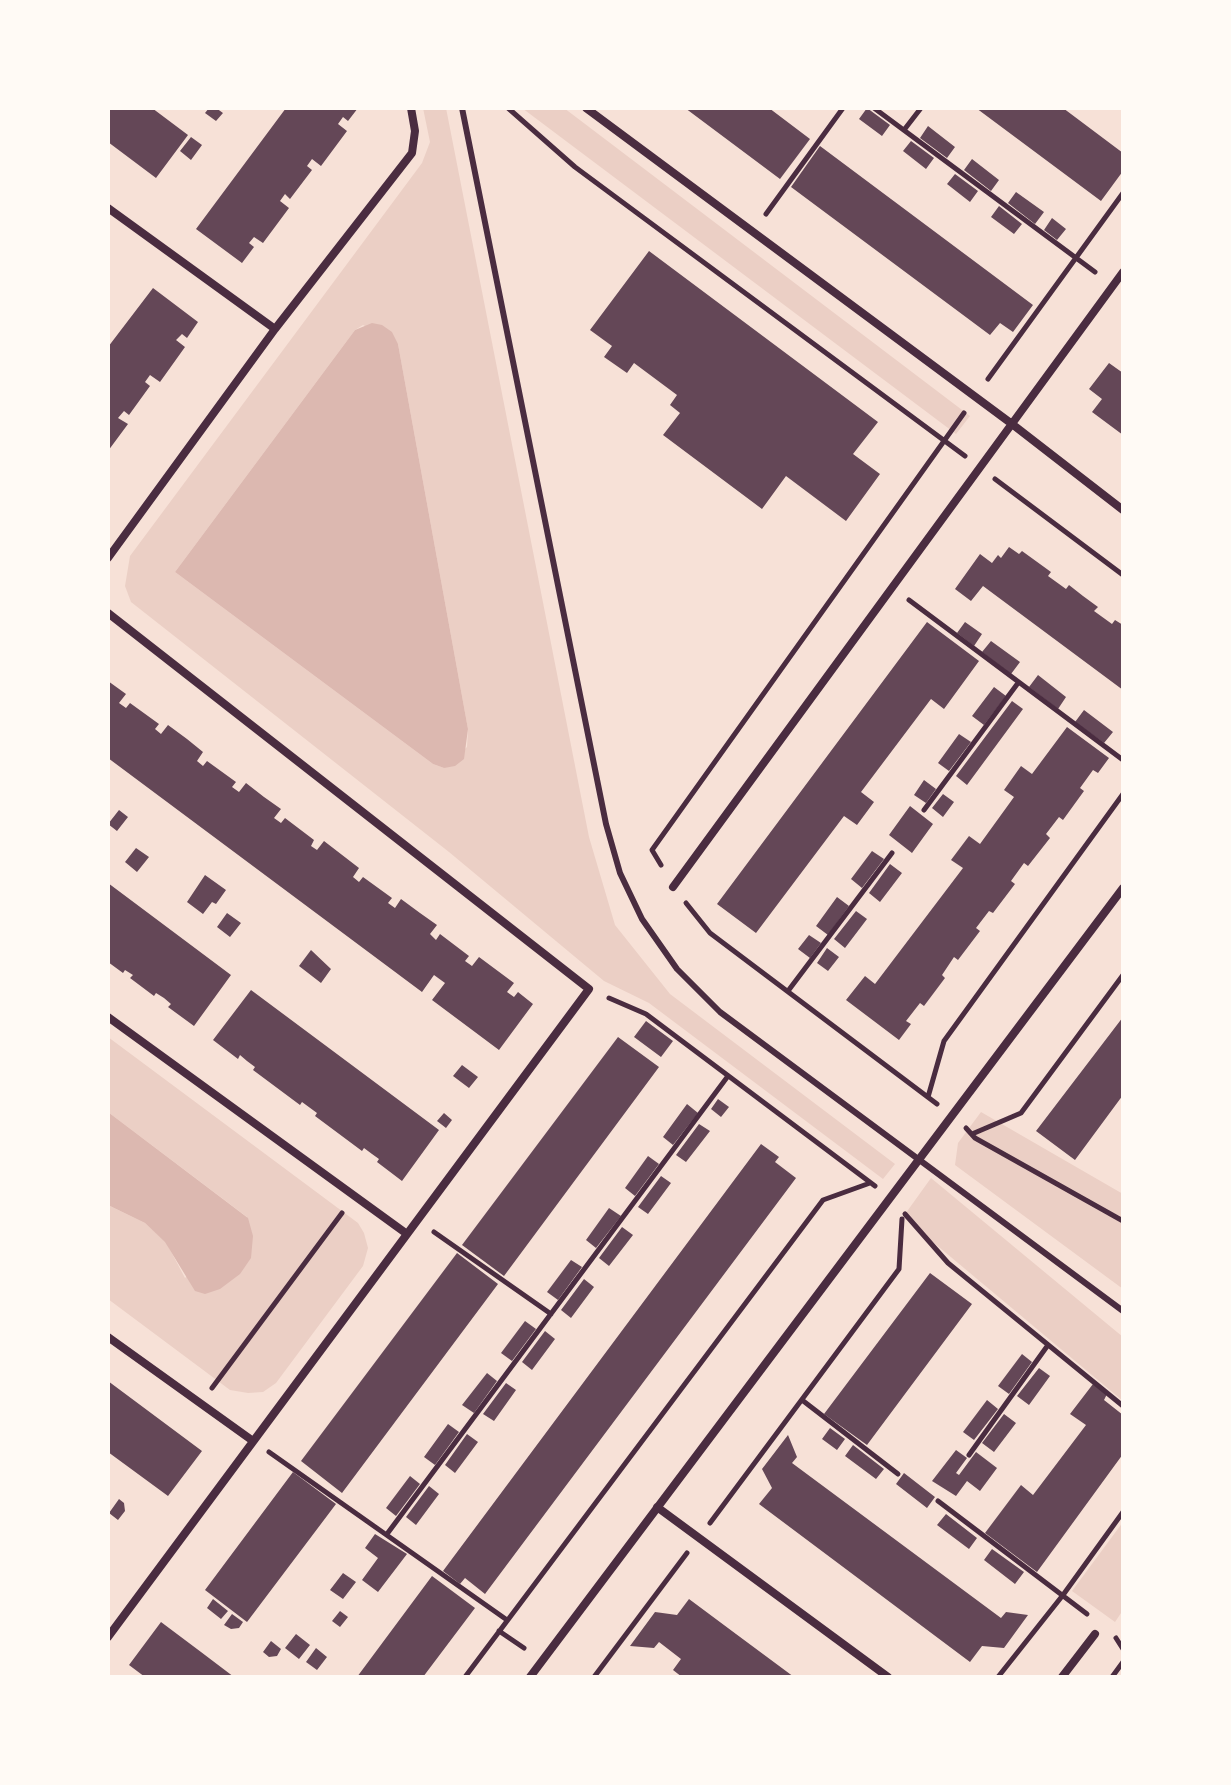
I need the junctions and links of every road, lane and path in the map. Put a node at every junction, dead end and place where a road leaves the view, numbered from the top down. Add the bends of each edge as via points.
1 (411, 108) edge
2 (462, 108) edge
3 (508, 108) edge
4 (586, 108) edge
5 (843, 108) edge
6 (874, 108) edge
7 (921, 108) edge
8 (904, 130) junction
9 (1123, 193) edge
10 (108, 208) edge
11 (752, 233) junction
12 (1076, 258) junction
13 (1123, 272) edge
14 (1113, 285) junction
15 (275, 329) junction
16 (975, 397) junction
17 (1012, 424) junction
18 (943, 440) junction
19 (979, 466) junction
20 (1123, 510) edge
21 (108, 558) edge
22 (1123, 575) edge
23 (893, 588) junction
24 (108, 613) edge
25 (1018, 683) junction
26 (1123, 760) edge
27 (1123, 794) edge
28 (924, 810) dead end
29 (892, 853) dead end
30 (673, 887) junction
31 (1123, 888) edge
32 (1123, 975) edge
33 (589, 989) junction
34 (788, 991) junction
35 (108, 1017) edge
36 (728, 1076) junction
37 (928, 1097) junction
38 (953, 1116) junction
39 (972, 1134) junction
40 (919, 1161) junction
41 (871, 1183) junction
42 (355, 1196) junction
43 (890, 1197) junction
44 (417, 1220) junction
45 (1123, 1221) edge
46 (407, 1234) junction
47 (1123, 1311) edge
48 (551, 1314) junction
49 (108, 1337) edge
50 (1048, 1345) junction
51 (802, 1400) junction
52 (200, 1403) junction
53 (1123, 1406) edge
54 (253, 1441) junction
55 (969, 1455) dead end
56 (898, 1474) dead end
57 (938, 1501) dead end
58 (657, 1507) junction
59 (1123, 1512) edge
60 (387, 1534) junction
61 (698, 1538) junction
62 (1063, 1595) junction
63 (1094, 1619) dead end
64 (507, 1620) junction
65 (1095, 1634) dead end
66 (1114, 1636) dead end
67 (108, 1637) edge
68 (1123, 1649) edge
69 (1123, 1662) edge
70 (465, 1677) edge
71 (530, 1677) edge
72 (595, 1677) edge
73 (888, 1677) edge
74 (998, 1677) edge
75 (1062, 1677) edge
76 (1112, 1677) edge

1 - 15 street via 412,153
2 - 40 lane via 606,824 628,892 658,945 697,991
3 - 18 path via 575,167
4 - 11 street
5 - 11 path
6 - 8 path
7 - 8 path
8 - 12 path
9 - 12 path
10 - 15 street
11 - 16 street
12 - 14 path
12 - 16 path
13 - 14 street
14 - 17 street
15 - 21 street
16 - 17 street
16 - 18 path
17 - 19 street
17 - 20 street
18 - 19 path
18 - 30 path via 652,850
19 - 22 path
19 - 23 street
23 - 25 path
23 - 30 street
24 - 33 street
25 - 26 path
25 - 28 path
27 - 37 path via 944,1041
29 - 34 path
30 - 34 path via 710,933
31 - 38 street
32 - 39 path via 1021,1113
33 - 36 path via 646,1014
33 - 44 street
34 - 37 path
35 - 42 street
36 - 41 path
36 - 48 path
37 - 38 path
38 - 39 path
38 - 40 street
39 - 45 path
40 - 43 street
40 - 47 lane
41 - 43 path
41 - 64 path via 823,1200
42 - 46 street
42 - 52 path
43 - 58 street
44 - 46 street
44 - 48 path
46 - 54 street
48 - 60 path
49 - 52 street
50 - 51 path via 948,1263 903,1211 899,1269
50 - 53 path
50 - 55 path
51 - 56 path
51 - 61 path
52 - 54 street
54 - 60 path
54 - 67 street
57 - 62 path
58 - 61 street
58 - 71 street
59 - 62 path
60 - 64 path
61 - 72 path
61 - 73 street
62 - 63 path
62 - 74 path
64 - 70 path
65 - 75 street
66 - 68 path
69 - 76 path

